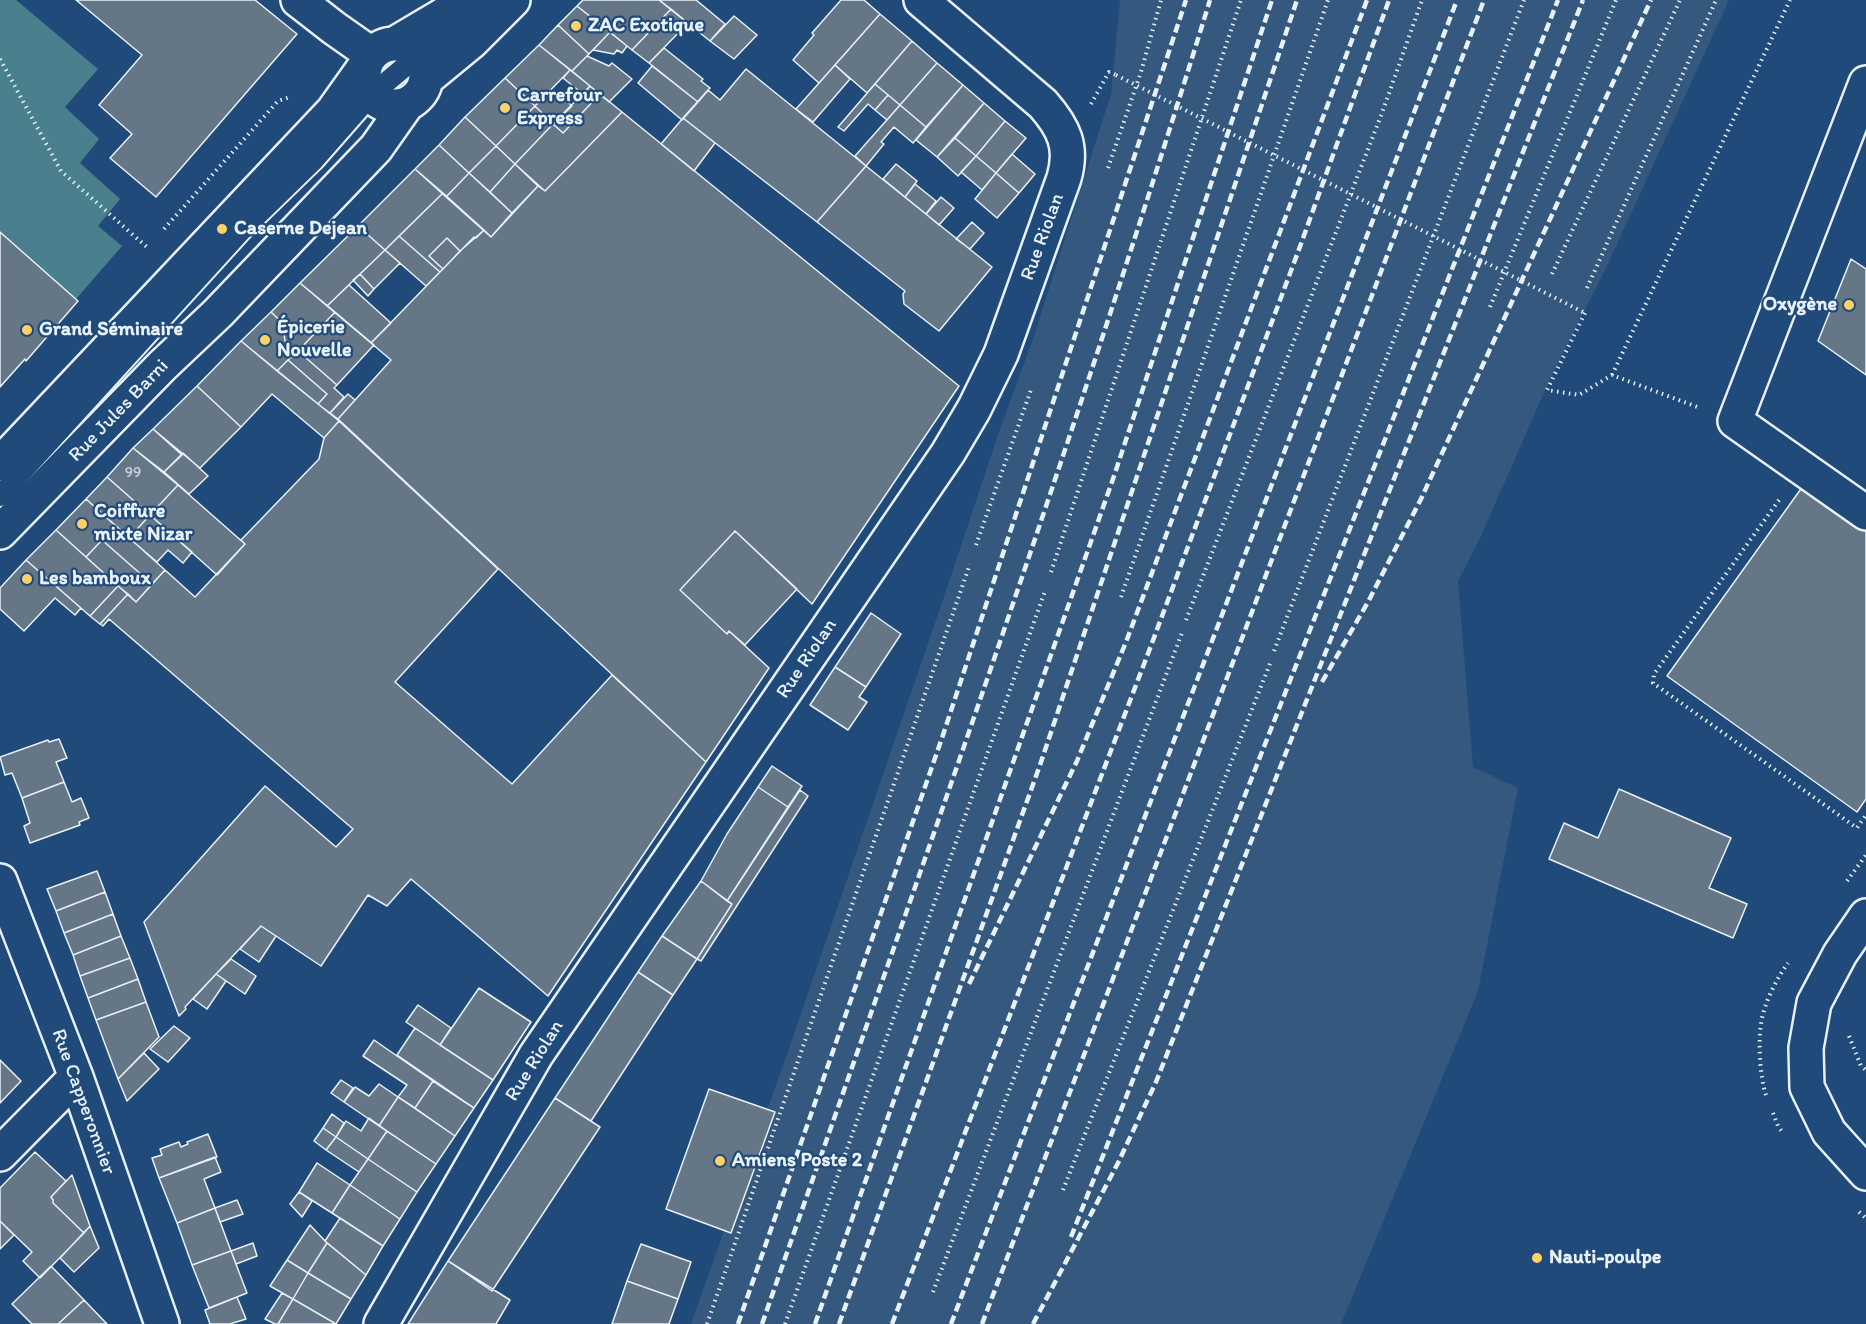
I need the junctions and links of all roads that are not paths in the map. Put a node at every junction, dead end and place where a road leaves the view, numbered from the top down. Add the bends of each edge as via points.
1 (298, 0) edge
2 (459, 0) edge
3 (486, 0) edge
4 (513, 0) edge
5 (921, 0) edge
6 (394, 71) junction
7 (1866, 83) edge
8 (0, 464) edge
9 (0, 496) edge
10 (1866, 513) edge
11 (0, 532) edge
12 (0, 881) edge
13 (1866, 915) edge
14 (76, 1077) junction
15 (0, 1154) edge
16 (1866, 1173) edge
17 (162, 1324) edge
18 (381, 1324) edge

1 - 6 street
2 - 6 street, Rue Jules Barni
3 - 6 lane via 458,28
4 - 6 street, Rue Jules Barni via 471,42
5 - 18 street, Rue Riolan via 1043,104 1058,121 1067,145 1064,178 1000,354 948,453 536,1055
6 - 8 street, Rue Jules Barni via 333,111
6 - 9 lane via 314,160 241,231
6 - 11 street, Rue Jules Barni via 368,156
7 - 10 street via 1735,421
12 - 14 street, Rue Capperonnier
13 - 16 street via 1814,1003 1806,1048 1807,1087 1829,1132
14 - 15 street
14 - 17 street, Rue Capperonnier

